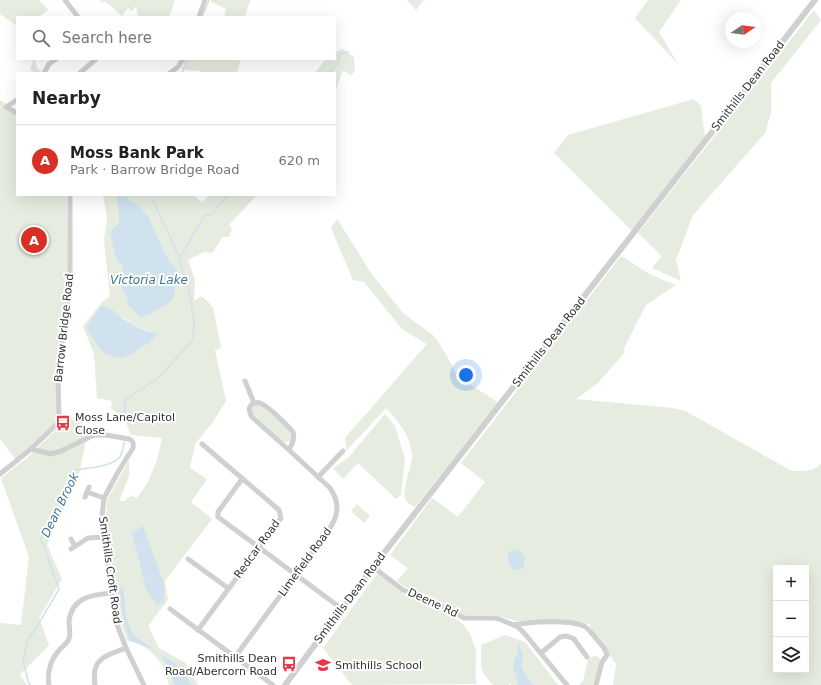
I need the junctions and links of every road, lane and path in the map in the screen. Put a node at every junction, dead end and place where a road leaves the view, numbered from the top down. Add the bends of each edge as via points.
1 (65, 0) edge
2 (205, 0) edge
3 (815, 0) edge
4 (77, 16) edge
5 (199, 16) edge
6 (55, 60) edge
7 (95, 60) edge
8 (182, 60) edge
9 (45, 72) edge
10 (81, 72) edge
11 (171, 72) edge
12 (16, 101) edge
13 (16, 112) edge
14 (70, 196) edge
15 (246, 381) dead end
16 (254, 403) junction
17 (202, 444) dead end
18 (31, 449) junction
19 (289, 450) junction
20 (343, 451) dead end
21 (0, 474) edge
22 (318, 477) junction
23 (242, 479) junction
24 (87, 492) dead end
25 (104, 498) junction
26 (104, 536) junction
27 (71, 539) dead end
28 (259, 548) junction
29 (188, 559) dead end
30 (373, 567) junction
31 (296, 575) junction
32 (228, 588) junction
33 (111, 593) junction
34 (170, 609) dead end
35 (342, 609) junction
36 (513, 625) junction
37 (198, 630) junction
38 (126, 648) junction
39 (540, 653) junction
40 (235, 657) junction
41 (587, 657) dead end
42 (568, 684) edge
43 (48, 685) edge
44 (95, 685) edge
45 (144, 685) edge
46 (273, 685) edge
47 (285, 685) edge
48 (596, 685) edge

1 - 4 street
2 - 5 street
3 - 30 street, Smithills Dean Road
6 - 9 street
7 - 10 street
8 - 11 street
12 - 13 street via 6,107
14 - 18 street, Barrow Bridge Road via 70,286 58,372 59,419
15 - 16 street, Limefield Road
16 - 19 street, Limefield Road via 250,406 250,415
16 - 19 street via 264,405 293,432 294,440
17 - 23 street, Redcar Road
18 - 21 street, Barrow Bridge Road
18 - 25 street, Smithills Croft Road via 51,454 94,435 132,440 133,448
19 - 22 street, Limefield Road
20 - 22 street
22 - 31 street, Limefield Road via 335,494 336,518
23 - 28 street, Redcar Road via 280,513 281,518
23 - 28 street via 218,512 218,517
24 - 25 street
25 - 26 street, Smithills Croft Road
26 - 27 street via 88,538 73,548
26 - 33 street, Smithills Croft Road
28 - 31 street
28 - 32 street, Redcar Road
29 - 32 street
30 - 35 street, Smithills Dean Road
30 - 36 street, Deene Rd via 403,590 432,601 464,618 495,618
31 - 35 street
31 - 40 street, Limefield Road
32 - 37 street, Redcar Road
33 - 38 street, Smithills Croft Road via 116,622
33 - 43 street via 87,597 76,605 70,617 69,640 52,662 48,673
34 - 37 street
35 - 47 street, Smithills Dean Road
36 - 39 street, Deene Rd via 521,630
36 - 48 street via 554,622 586,627 606,652 607,658 602,662
37 - 40 street
38 - 44 street via 101,659 96,667
38 - 45 street, Smithills Croft Road
39 - 41 street via 560,637 567,636 574,639
39 - 42 street, Deene Rd
40 - 46 street

